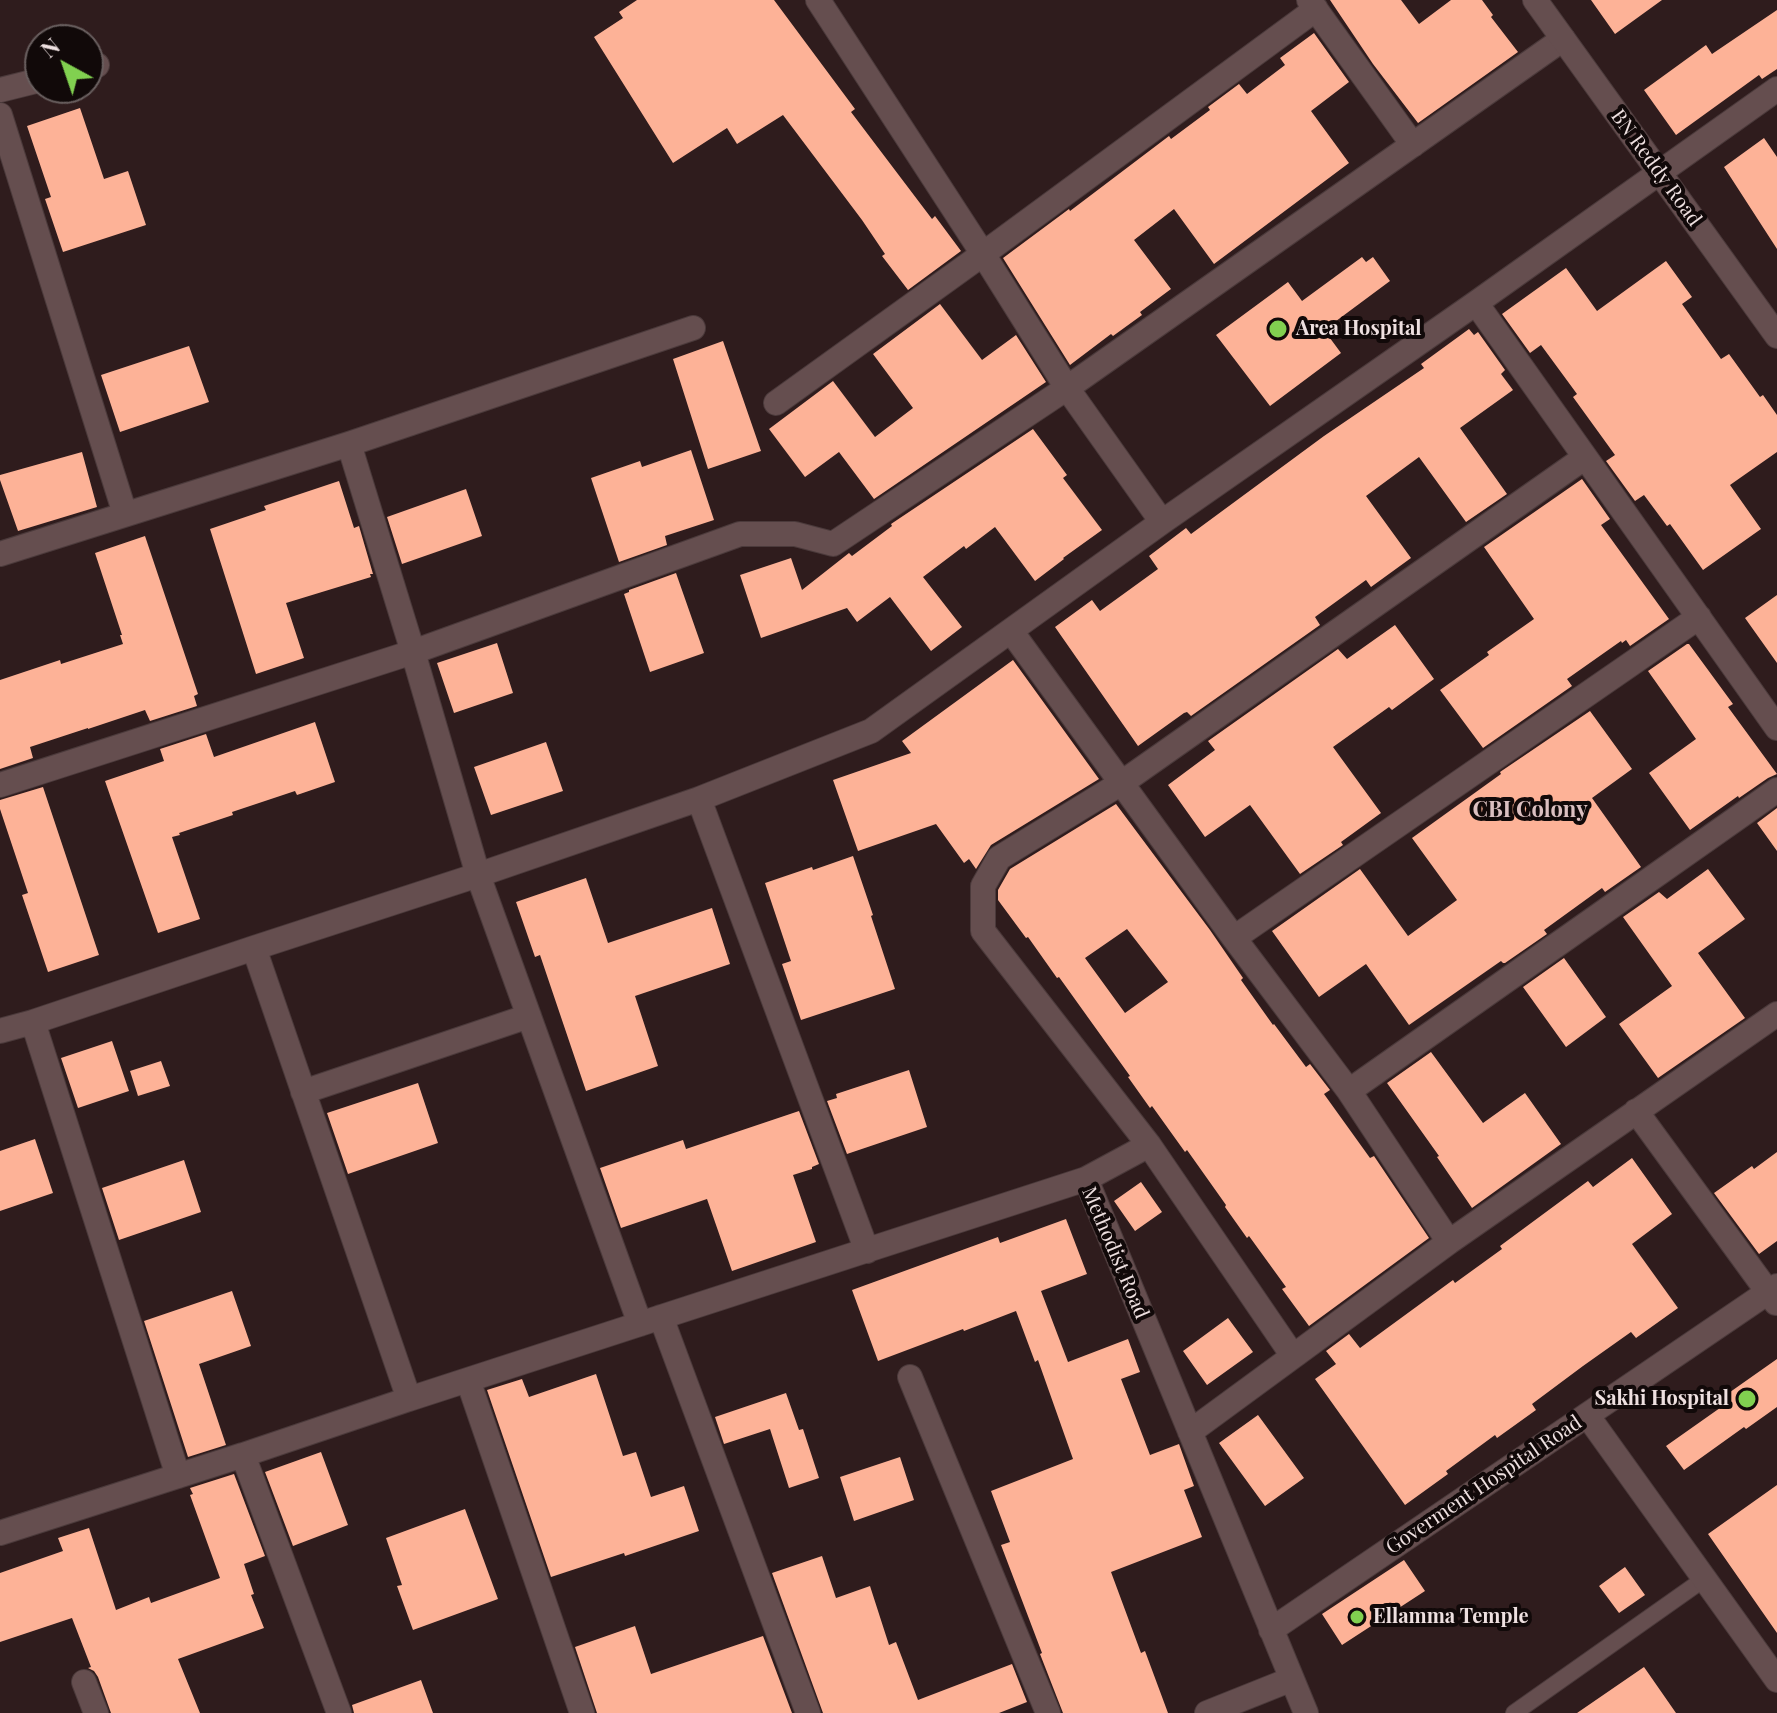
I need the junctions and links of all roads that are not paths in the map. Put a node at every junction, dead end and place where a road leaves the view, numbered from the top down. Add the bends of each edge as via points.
1 (818, 0) edge
2 (1535, 0) edge
3 (1312, 4) edge
4 (1563, 39) junction
5 (24, 84) edge
6 (1777, 89) edge
7 (0, 90) edge
8 (0, 115) edge
9 (1413, 145) junction
10 (1659, 173) junction
11 (983, 254) junction
12 (1476, 303) junction
13 (693, 328) dead end
14 (1775, 331) edge
15 (1067, 388) junction
16 (776, 403) dead end
17 (349, 444) junction
18 (1584, 458) junction
19 (125, 514) junction
20 (1162, 522) junction
21 (0, 554) edge
22 (1699, 617) junction
23 (1011, 631) junction
24 (413, 652) junction
25 (1777, 728) edge
26 (1123, 782) junction
27 (0, 785) edge
28 (1777, 790) edge
29 (699, 799) junction
30 (478, 875) junction
31 (1234, 938) junction
32 (254, 948) junction
33 (1777, 1014) edge
34 (529, 1016) junction
35 (33, 1022) junction
36 (0, 1031) edge
37 (1349, 1091) junction
38 (303, 1092) junction
39 (1636, 1111) junction
40 (1149, 1145) junction
41 (1086, 1179) junction
42 (1449, 1242) junction
43 (867, 1251) junction
44 (1774, 1294) edge
45 (650, 1321) junction
46 (1293, 1356) junction
47 (910, 1377) dead end
48 (468, 1380) junction
49 (409, 1399) junction
50 (1587, 1415) junction
51 (1190, 1432) junction
52 (243, 1455) junction
53 (178, 1476) junction
54 (0, 1533) edge
55 (1704, 1579) junction
56 (1271, 1630) junction
57 (1292, 1679) junction
58 (1777, 1680) edge
59 (84, 1682) dead end
60 (96, 1713) edge
61 (339, 1713) edge
62 (582, 1713) edge
63 (808, 1713) edge
64 (1048, 1713) edge
65 (1207, 1713) edge
66 (1306, 1713) edge
67 (1514, 1713) edge

1 - 11 street
2 - 4 street, BN Reddy Road
3 - 9 street
3 - 11 street
4 - 9 street
4 - 10 street, BN Reddy Road
5 - 7 street
6 - 10 street
8 - 19 street
9 - 15 street
10 - 12 street
10 - 14 street, BN Reddy Road
11 - 15 street
11 - 16 street
12 - 18 street
12 - 20 street
13 - 17 street
15 - 20 street
15 - 24 street via 833,544 795,534 740,534
17 - 19 street
17 - 24 street
18 - 22 street
18 - 26 street
19 - 21 street
20 - 23 street
22 - 25 street
22 - 31 street
23 - 26 street
23 - 29 street via 871,731
24 - 27 street
24 - 30 street
26 - 31 street
26 - 40 street via 999,858 983,886 983,931
28 - 37 street
29 - 30 street
29 - 43 street
30 - 32 street
30 - 34 street
31 - 37 street
32 - 35 street
32 - 38 street
33 - 39 street
34 - 38 street
34 - 45 street
35 - 36 street
35 - 53 street
37 - 42 street
38 - 49 street
39 - 42 street
39 - 44 street
40 - 41 street
40 - 46 street
41 - 43 street, Methodist Road
41 - 51 street, Methodist Road
42 - 46 street
43 - 45 street, Methodist Road
44 - 50 street, Goverment Hospital Road
45 - 48 street, Methodist Road
45 - 63 street
46 - 51 street
47 - 64 street
48 - 49 street, Methodist Road
48 - 62 street
49 - 52 street, Methodist Road
50 - 55 street
50 - 56 street, Goverment Hospital Road
51 - 56 street, Methodist Road
52 - 53 street, Methodist Road
52 - 61 street
53 - 54 street, Methodist Road
55 - 58 street
55 - 67 lane
56 - 57 street, Methodist Road
57 - 65 street
57 - 66 street, Methodist Road
59 - 60 street

